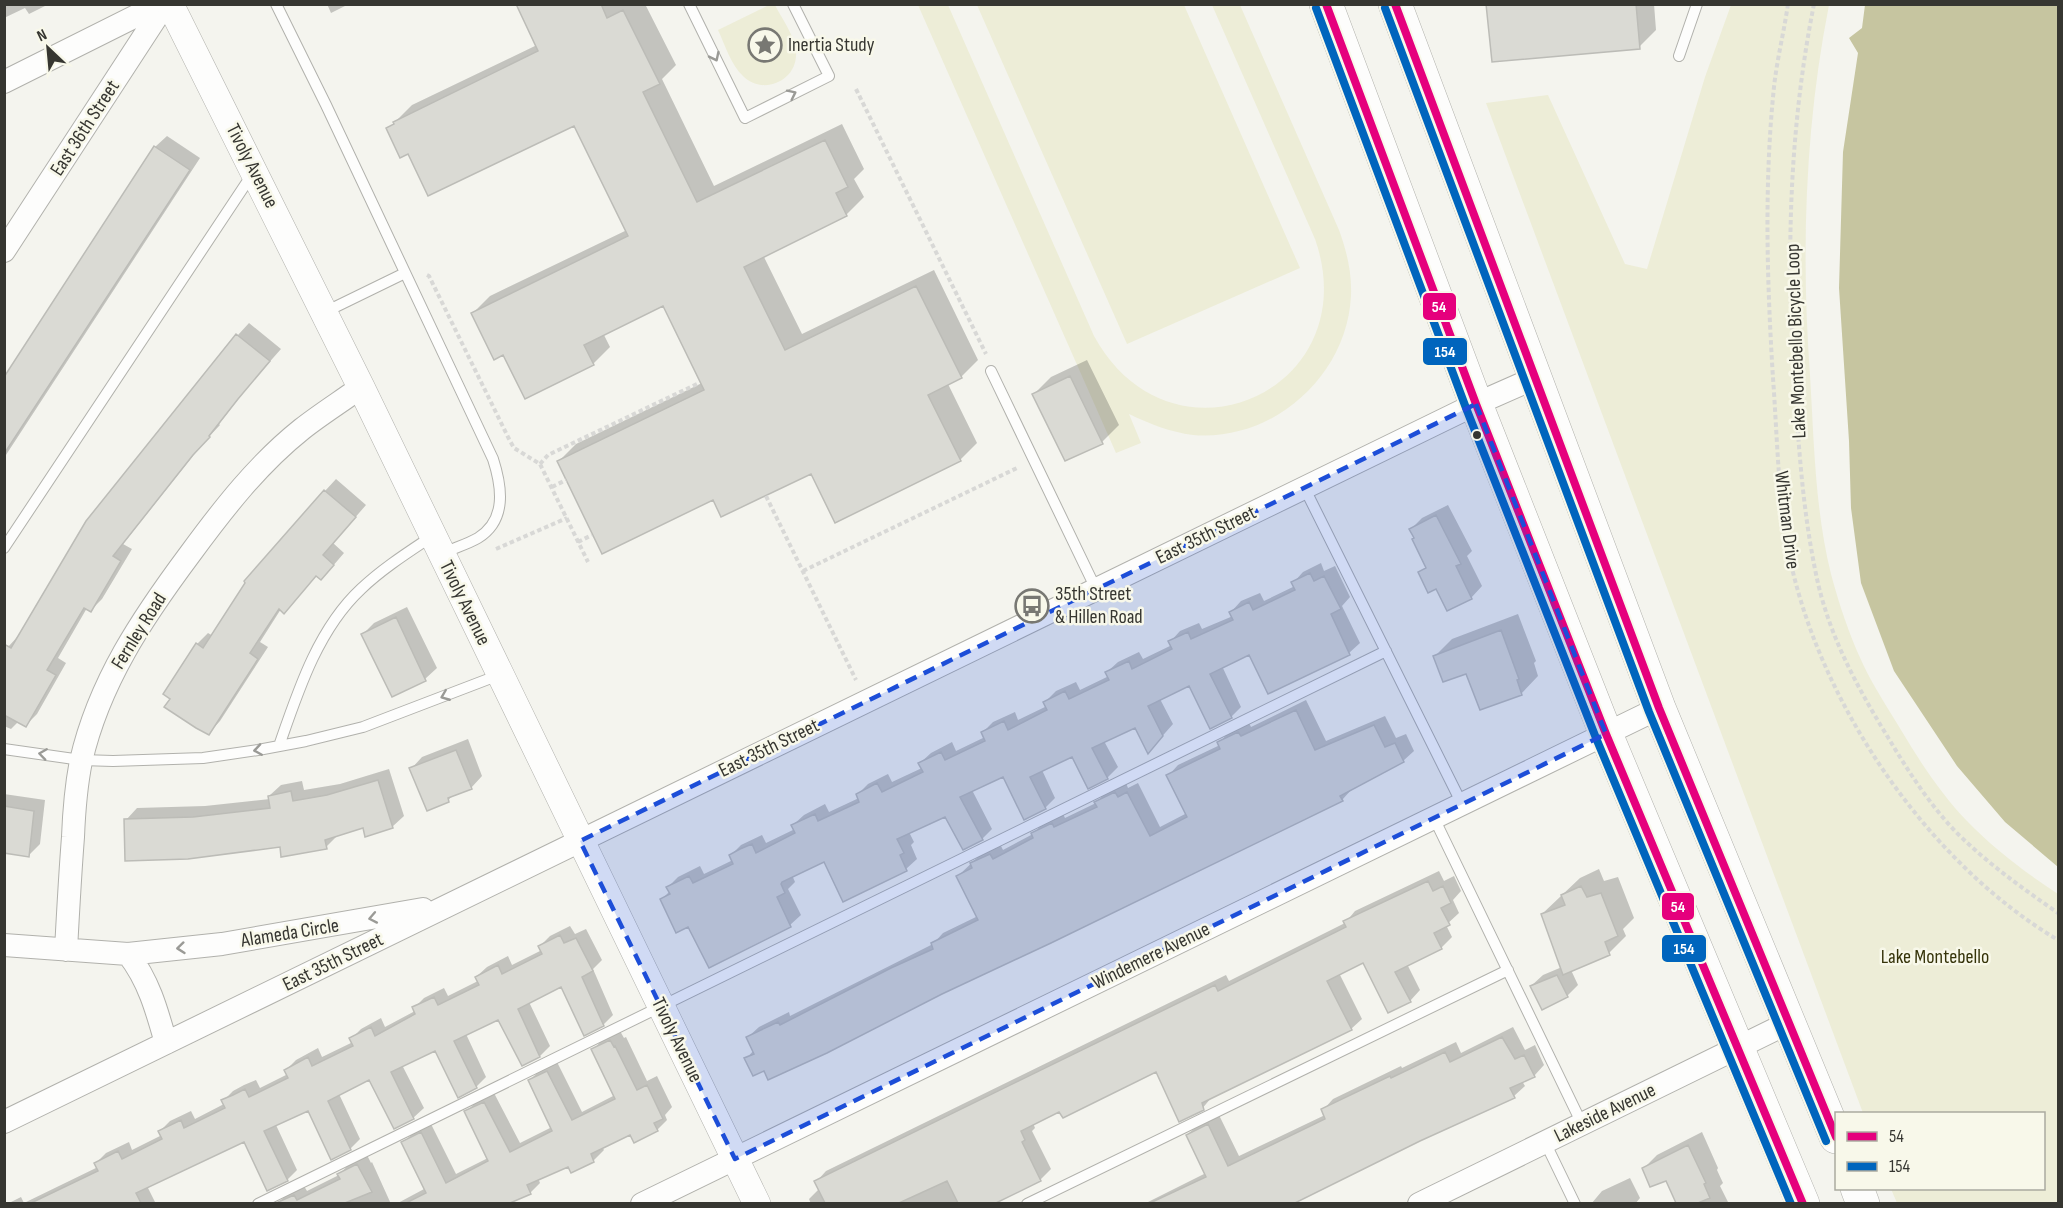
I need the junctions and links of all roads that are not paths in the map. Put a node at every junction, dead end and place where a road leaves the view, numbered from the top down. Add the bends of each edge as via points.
1 (160, 4) edge
2 (168, 4) edge
3 (276, 4) edge
4 (689, 4) edge
5 (793, 4) edge
6 (1326, 4) edge
7 (1395, 4) edge
8 (1697, 4) edge
9 (1679, 56) dead end
10 (4, 82) edge
11 (254, 171) junction
12 (4, 251) edge
13 (405, 273) junction
14 (324, 313) junction
15 (991, 371) road end
16 (1536, 378) junction
17 (362, 387) junction
18 (1476, 404) junction
19 (1304, 487) junction
20 (437, 545) junction
21 (4, 548) edge
22 (1096, 589) junction
23 (1386, 651) junction
24 (500, 674) junction
25 (1659, 708) junction
26 (1606, 734) junction
27 (279, 746) junction
28 (4, 749) edge
29 (81, 760) junction
30 (1462, 804) junction
31 (1434, 818) junction
32 (580, 841) junction
33 (451, 904) junction
34 (4, 945) edge
35 (66, 950) junction
36 (128, 954) junction
37 (1508, 970) junction
38 (660, 1006) junction
39 (1790, 1022) junction
40 (166, 1043) junction
41 (1737, 1049) junction
42 (4, 1122) edge
43 (1582, 1124) junction
44 (1835, 1134) edge
45 (1545, 1142) junction
46 (735, 1159) junction
47 (258, 1203) edge
48 (642, 1203) edge
49 (757, 1203) edge
50 (1027, 1203) edge
51 (1419, 1203) edge
52 (1575, 1203) edge
53 (1803, 1203) edge

1 - 10 street
2 - 11 street, Tivoly Avenue
2 - 12 street, East 36th Street
3 - 13 lane
4 -> 5 lane via 745,117 829,76
6 - 18 main road
7 - 16 main road
8 - 9 lane
11 - 14 street, Tivoly Avenue
11 - 21 lane
13 - 14 lane
13 - 20 lane via 499,477 499,510 492,525 478,538
14 - 17 street, Tivoly Avenue
15 - 22 lane
16 - 18 street, East 35th Street
16 - 25 main road
17 - 20 street, Tivoly Avenue
17 - 29 street, Fernley Road via 302,429 256,471 219,514 144,618 118,662 99,703
18 - 19 street, East 35th Street
18 - 26 main road
19 - 22 street, East 35th Street
19 - 23 lane
20 - 24 street, Tivoly Avenue
20 - 27 lane via 376,576 339,614 298,691
22 - 32 street, East 35th Street
23 - 30 lane
23 - 38 lane
24 -> 27 lane via 363,727
24 - 32 street, Tivoly Avenue
25 - 26 street, Windemere Avenue
25 - 39 main road
26 - 30 street, Windemere Avenue
26 - 41 main road
27 -> 29 lane via 203,758
29 -> 28 lane
29 - 35 street, Fernley Road
30 - 31 street, Windemere Avenue
31 - 37 lane
31 - 46 street, Windemere Avenue
32 - 33 street, East 35th Street
32 - 38 street, Tivoly Avenue
33 -> 36 street, Alameda Circle via 222,944
33 - 40 street, East 35th Street
34 - 35 street, Alameda Circle
35 - 36 street, Alameda Circle
36 - 40 street via 149,987
37 - 43 lane
37 - 50 lane
38 - 46 street, Tivoly Avenue
38 - 47 lane
39 - 41 street, Lakeside Avenue
39 - 44 main road
40 - 42 street, East 35th Street
41 - 43 street, Lakeside Avenue
41 - 53 main road
43 - 45 street, Lakeside Avenue
45 - 51 street, Lakeside Avenue
45 - 52 lane
46 - 48 street, Windemere Avenue
46 - 49 street, Tivoly Avenue

